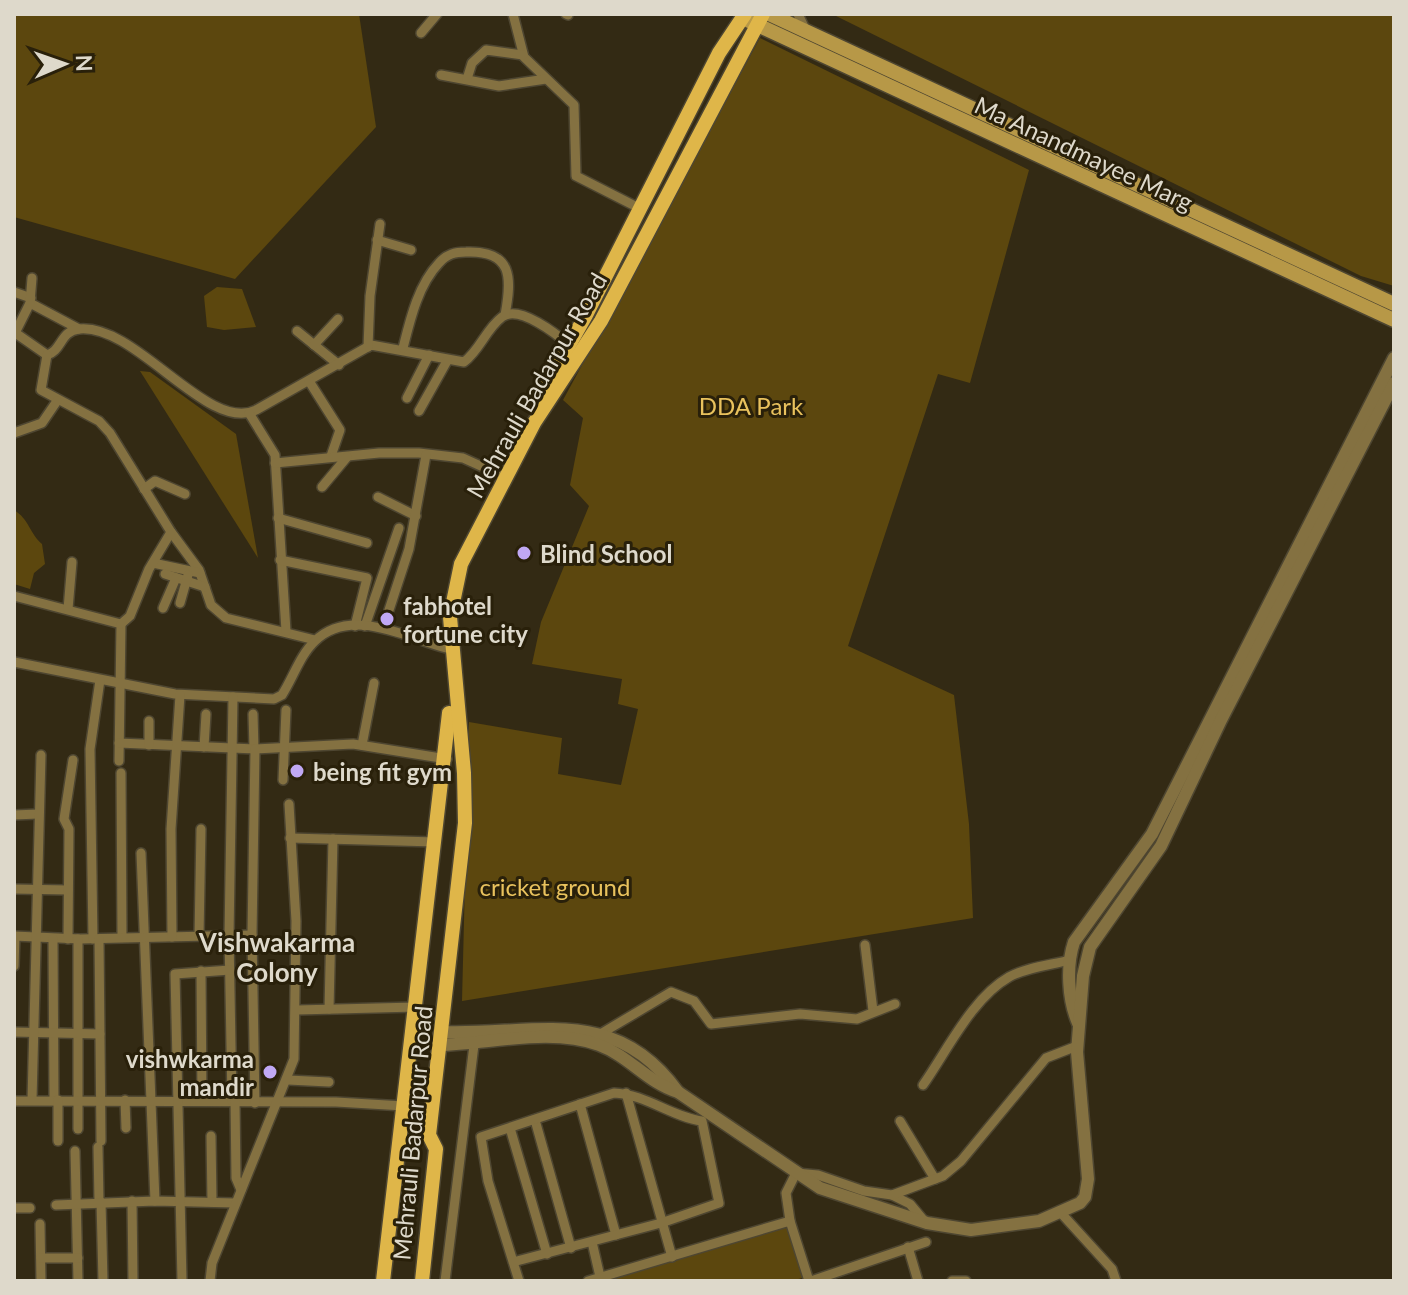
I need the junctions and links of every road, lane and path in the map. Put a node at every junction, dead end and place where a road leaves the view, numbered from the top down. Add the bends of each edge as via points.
1 (437, 14) edge
2 (513, 14) edge
3 (798, 14) edge
4 (744, 15) edge
5 (763, 18) edge
6 (806, 31) junction
7 (421, 33) dead end
8 (523, 55) junction
9 (441, 75) dead end
10 (467, 79) junction
11 (546, 79) junction
12 (639, 208) junction
13 (380, 224) dead end
14 (377, 240) junction
15 (411, 250) dead end
16 (32, 278) dead end
17 (14, 292) edge
18 (31, 301) junction
19 (1394, 304) edge
20 (505, 315) junction
21 (338, 319) dead end
22 (1394, 320) edge
23 (79, 329) junction
24 (297, 331) dead end
25 (15, 333) edge
26 (314, 345) junction
27 (368, 347) junction
28 (403, 348) junction
29 (573, 350) junction
30 (47, 355) junction
31 (429, 355) junction
32 (1394, 358) edge
33 (447, 361) junction
34 (339, 365) junction
35 (309, 381) junction
36 (1394, 383) edge
37 (407, 398) dead end
38 (57, 401) junction
39 (419, 411) dead end
40 (249, 413) junction
41 (14, 433) edge
42 (426, 455) junction
43 (331, 456) junction
44 (347, 457) junction
45 (275, 463) junction
46 (502, 475) junction
47 (322, 487) dead end
48 (144, 489) junction
49 (185, 494) dead end
50 (378, 497) dead end
51 (416, 516) junction
52 (278, 518) junction
53 (399, 528) dead end
54 (171, 532) junction
55 (367, 543) dead end
56 (280, 560) junction
57 (72, 562) dead end
58 (153, 563) junction
59 (200, 573) junction
60 (165, 574) dead end
61 (188, 576) junction
62 (176, 578) junction
63 (205, 587) junction
64 (14, 596) edge
65 (180, 603) dead end
66 (163, 608) dead end
67 (68, 609) junction
68 (389, 610) dead end
69 (121, 624) junction
70 (360, 626) junction
71 (286, 631) junction
72 (315, 640) junction
73 (446, 648) junction
74 (14, 662) edge
75 (100, 680) junction
76 (374, 683) dead end
77 (120, 684) junction
78 (180, 695) junction
79 (233, 697) junction
80 (286, 710) dead end
81 (206, 714) dead end
82 (253, 714) dead end
83 (149, 721) dead end
84 (455, 739) junction
85 (119, 743) junction
86 (149, 745) junction
87 (362, 745) junction
88 (178, 747) junction
89 (204, 747) junction
90 (230, 747) junction
91 (283, 748) junction
92 (254, 749) junction
93 (41, 755) dead end
94 (447, 759) junction
95 (73, 760) dead end
96 (119, 761) dead end
97 (121, 773) dead end
98 (283, 780) dead end
99 (289, 804) dead end
100 (38, 814) junction
101 (14, 815) edge
102 (201, 829) dead end
103 (290, 838) junction
104 (333, 839) junction
105 (436, 842) junction
106 (141, 853) dead end
107 (14, 889) edge
108 (36, 890) junction
109 (68, 890) junction
110 (252, 935) junction
111 (15, 936) edge
112 (199, 936) junction
113 (229, 936) junction
114 (122, 937) junction
115 (146, 937) junction
116 (172, 937) junction
117 (37, 939) junction
118 (53, 939) junction
119 (73, 939) junction
120 (96, 939) junction
121 (865, 945) dead end
122 (1070, 960) junction
123 (14, 966) edge
124 (230, 970) junction
125 (201, 971) junction
126 (895, 1004) dead end
127 (416, 1007) junction
128 (329, 1009) junction
129 (297, 1010) junction
130 (873, 1011) junction
131 (1078, 1023) junction
132 (14, 1032) edge
133 (34, 1032) junction
134 (54, 1032) junction
135 (78, 1033) junction
136 (602, 1033) junction
137 (100, 1034) junction
138 (440, 1038) junction
139 (474, 1045) junction
140 (1077, 1046) junction
141 (288, 1080) junction
142 (329, 1082) dead end
143 (923, 1085) dead end
144 (678, 1092) junction
145 (626, 1093) junction
146 (32, 1100) junction
147 (56, 1100) junction
148 (78, 1100) junction
149 (99, 1100) junction
150 (125, 1100) junction
151 (149, 1100) junction
152 (14, 1101) edge
153 (180, 1101) junction
154 (202, 1101) junction
155 (234, 1101) junction
156 (278, 1102) junction
157 (255, 1103) junction
158 (580, 1104) junction
159 (404, 1106) junction
160 (535, 1120) junction
161 (900, 1121) dead end
162 (126, 1128) dead end
163 (510, 1128) junction
164 (78, 1129) dead end
165 (463, 1132) junction
166 (211, 1136) dead end
167 (481, 1137) junction
168 (58, 1141) dead end
169 (75, 1151) dead end
170 (796, 1173) junction
171 (935, 1179) junction
172 (241, 1190) junction
173 (892, 1195) junction
174 (132, 1201) junction
175 (155, 1201) junction
176 (182, 1201) junction
177 (100, 1202) junction
178 (212, 1202) junction
179 (76, 1203) junction
180 (235, 1203) junction
181 (56, 1205) dead end
182 (14, 1208) edge
183 (30, 1208) dead end
184 (1061, 1213) junction
185 (790, 1221) junction
186 (925, 1222) junction
187 (661, 1223) junction
188 (40, 1224) dead end
189 (616, 1235) junction
190 (592, 1242) junction
191 (926, 1242) dead end
192 (908, 1247) junction
193 (571, 1248) junction
194 (547, 1254) junction
195 (672, 1257) junction
196 (41, 1258) junction
197 (78, 1258) junction
198 (513, 1262) junction
199 (601, 1279) edge
200 (41, 1281) edge
201 (78, 1281) edge
202 (103, 1281) edge
203 (133, 1281) edge
204 (182, 1281) edge
205 (210, 1281) edge
206 (383, 1281) edge
207 (422, 1281) edge
208 (445, 1281) edge
209 (519, 1281) edge
210 (588, 1281) edge
211 (810, 1281) edge
212 (918, 1281) edge
213 (952, 1281) edge
214 (966, 1281) edge
215 (1116, 1281) edge

1 - 7 street
2 - 8 street
3 - 6 street
4 - 5 main road
4 - 12 main road, Mehrauli Badarpur Road
5 - 6 main road, Ma Anandmayee Marg
5 - 22 main road, Ma Anandmayee Marg
5 - 29 main road, Mehrauli Badarpur Road via 601,321
6 - 19 main road, Ma Anandmayee Marg
8 - 10 street via 486,50 475,59
8 - 11 street
9 - 10 street
10 - 11 street via 499,86
11 - 12 street via 574,105 576,176
12 - 29 main road, Mehrauli Badarpur Road
13 - 14 street
14 - 15 street
14 - 27 street
16 - 18 street
17 - 18 street
18 - 23 street
18 - 25 street
20 - 28 street via 509,280 501,260 487,252 452,253 422,287
20 - 29 street via 525,317
20 - 33 street via 468,360
21 - 26 street
23 - 30 street via 67,333
23 - 40 street via 110,333 219,407
24 - 26 street
25 - 30 street
26 - 34 street
27 - 28 street
27 - 34 street
28 - 31 street
29 - 46 main road, Mehrauli Badarpur Road
30 - 38 street via 40,388
31 - 33 street
31 - 37 street
32 - 122 street via 1152,834 1086,923
33 - 39 street
34 - 35 street
35 - 40 street
35 - 43 street via 340,430
36 - 131 street via 1161,846 1090,947
38 - 41 street via 42,423
38 - 48 street via 105,427
40 - 45 street via 269,442
42 - 44 street
42 - 46 street via 463,458
42 - 51 street
43 - 44 street
43 - 45 street
44 - 47 street
45 - 52 street
46 - 73 main road, Mehrauli Badarpur Road via 450,577 444,601
46 - 84 main road, Mehrauli Badarpur Road via 465,556 452,599
48 - 49 street via 155,481
48 - 54 street
50 - 51 street
51 - 68 street
52 - 55 street
52 - 56 street
53 - 70 street
54 - 58 street
54 - 59 street
56 - 70 street via 367,578
56 - 71 street
57 - 67 street
58 - 61 street
58 - 69 street via 130,616
59 - 61 street
59 - 63 street
60 - 62 street
61 - 62 street
61 - 63 street
61 - 65 street
62 - 66 street
63 - 71 street via 221,616
64 - 67 street
67 - 69 street
69 - 77 street
70 - 72 street via 333,630
70 - 73 street
71 - 72 street
72 - 79 street via 279,698
73 - 84 main road, Mehrauli Badarpur Road
74 - 75 street
75 - 77 street
75 - 120 street via 90,749
76 - 87 street
77 - 78 street
77 - 85 street
78 - 79 street
78 - 88 street
79 - 90 street
80 - 91 street
81 - 89 street
82 - 92 street
83 - 86 street
84 - 94 main road, Mehrauli Badarpur Road
84 - 138 main road, Mehrauli Badarpur Road via 465,823
85 - 86 street
85 - 96 street
86 - 88 street
87 - 91 street
87 - 94 street
88 - 89 street
88 - 116 street via 171,829
89 - 90 street
90 - 92 street
90 - 113 street
91 - 92 street
91 - 98 street
92 - 110 street
93 - 100 street
94 - 105 main road, Mehrauli Badarpur Road
95 - 109 street via 64,819 69,829
97 - 114 street
99 - 103 street
100 - 101 street
100 - 108 street
102 - 112 street
103 - 104 street
103 - 129 street
104 - 105 street
104 - 128 street
105 - 127 main road, Mehrauli Badarpur Road
106 - 115 street
107 - 108 street
108 - 109 street
108 - 117 street
109 - 119 street
110 - 113 street
110 - 157 street
111 - 117 street
111 - 123 street
112 - 113 street
112 - 116 street
113 - 124 street
114 - 115 street
114 - 120 street
115 - 116 street
115 - 151 street
117 - 118 street
117 - 133 street
118 - 119 street
118 - 134 street
119 - 120 street
119 - 135 street
120 - 137 street
121 - 130 street
122 - 131 street via 1071,1002
122 - 143 street via 1013,975 1000,984
124 - 125 street
124 - 155 street
125 - 153 street via 175,974
125 - 154 street
126 - 130 street
127 - 128 street
127 - 159 main road, Mehrauli Badarpur Road
128 - 129 street
129 - 141 street
130 - 136 street via 857,1019 800,1014 711,1024 694,1001 671,992
131 - 140 street
132 - 133 street
133 - 134 street
133 - 146 street
134 - 135 street
134 - 147 street
135 - 137 street
135 - 148 street
136 - 138 street via 565,1026
136 - 144 street via 643,1057
137 - 149 street
138 - 139 street
138 - 207 main road, Mehrauli Badarpur Road via 429,1135 436,1149
139 - 144 street via 537,1039 590,1042 621,1055 658,1084
139 - 165 street
140 - 171 street via 1046,1058 961,1161
140 - 184 street via 1087,1188 1080,1203
141 - 142 street
141 - 156 street
144 - 170 street
145 - 158 street
145 - 187 street
145 - 187 street via 702,1121 721,1202
146 - 147 street
146 - 152 street
147 - 148 street
147 - 168 street
148 - 149 street
148 - 164 street
149 - 150 street
149 - 177 street
150 - 151 street
150 - 162 street
151 - 153 street
151 - 175 street
153 - 154 street
153 - 176 street
154 - 155 street
155 - 157 street
155 - 172 street via 236,1178
156 - 157 street
156 - 159 street
156 - 172 street
158 - 160 street
158 - 189 street
159 - 206 main road, Mehrauli Badarpur Road
160 - 163 street
160 - 193 street
161 - 171 street
163 - 167 street
163 - 194 street
165 - 167 street
165 - 208 street
166 - 178 street
167 - 198 street via 487,1177
169 - 179 street
170 - 173 street
170 - 185 street via 786,1193
170 - 186 street via 837,1194
171 - 173 street
172 - 180 street
173 - 186 street via 910,1204
174 - 175 street
174 - 177 street
174 - 203 street
175 - 176 street
176 - 178 street
176 - 204 street
177 - 179 street
177 - 202 street
178 - 180 street
179 - 181 street
179 - 197 street
180 - 205 street
182 - 183 street
184 - 186 street via 971,1230
184 - 215 street via 1112,1269
185 - 195 street
185 - 211 street
187 - 189 street
187 - 195 street
188 - 196 street
189 - 190 street
190 - 193 street
190 - 199 street
191 - 192 street
192 - 211 street
192 - 212 street
193 - 194 street
194 - 198 street
195 - 199 street
196 - 197 street
196 - 200 street
197 - 201 street
198 - 209 street
199 - 210 street
213 - 214 street

